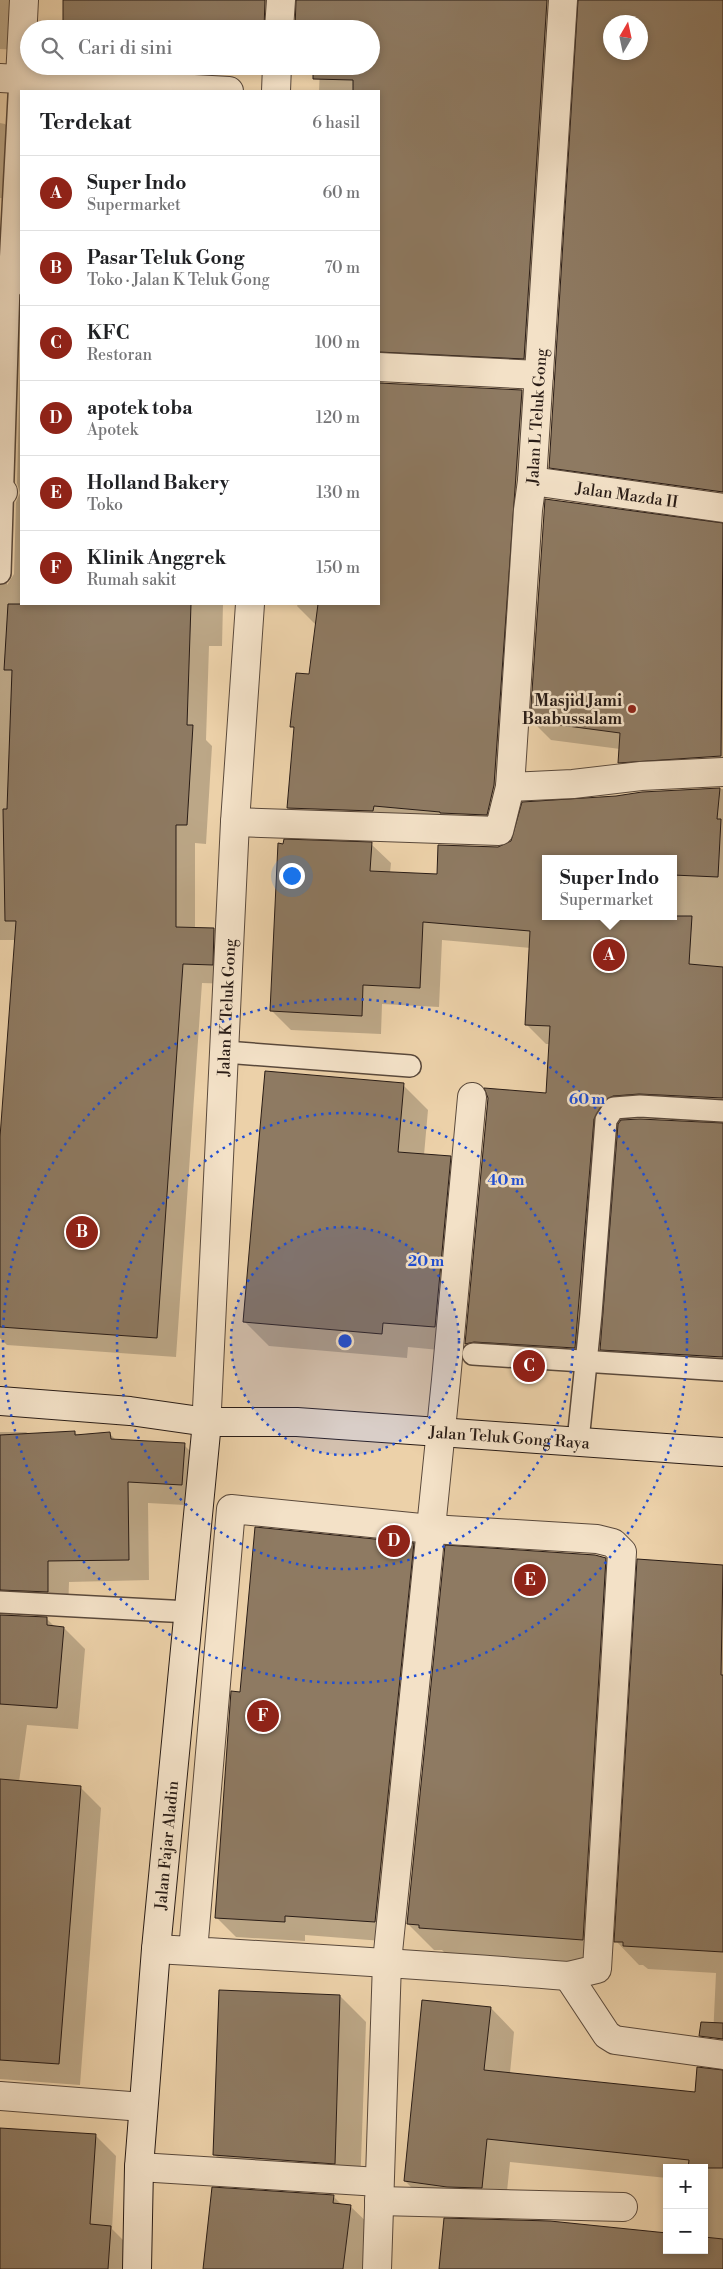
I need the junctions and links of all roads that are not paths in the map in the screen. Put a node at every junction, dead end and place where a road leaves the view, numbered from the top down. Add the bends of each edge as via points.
1 (24, 0) edge
2 (281, 0) edge
3 (563, 0) edge
4 (20, 20) edge
5 (280, 20) edge
6 (20, 22) edge
7 (277, 75) edge
8 (10, 78) edge
9 (212, 90) edge
10 (276, 90) edge
11 (5, 284) edge
12 (380, 367) edge
13 (539, 375) junction
14 (532, 481) junction
15 (2, 492) edge
16 (723, 508) edge
17 (0, 573) edge
18 (250, 605) edge
19 (723, 772) edge
20 (510, 787) junction
21 (235, 822) junction
22 (225, 1052) junction
23 (410, 1066) dead end
24 (472, 1097) dead end
25 (723, 1111) edge
26 (473, 1354) dead end
27 (586, 1362) junction
28 (723, 1370) edge
29 (0, 1401) edge
30 (207, 1416) junction
31 (440, 1431) junction
32 (578, 1441) junction
33 (723, 1452) edge
34 (431, 1529) junction
35 (0, 1602) edge
36 (188, 1612) junction
37 (156, 1949) junction
38 (193, 1951) junction
39 (387, 1962) junction
40 (568, 1976) junction
41 (723, 2055) edge
42 (0, 2096) edge
43 (143, 2107) junction
44 (139, 2167) junction
45 (379, 2192) junction
46 (623, 2207) dead end
47 (137, 2269) edge
48 (378, 2269) edge

1 - 4 street
2 - 5 street
3 - 13 street, Jalan L Teluk Gong
6 - 8 street
7 - 10 street
8 - 9 street
8 - 11 lane
11 - 15 lane
12 - 13 street
13 - 14 street, Jalan L Teluk Gong
14 - 16 street, Jalan Mazda II
14 - 20 street, Jalan L Teluk Gong
15 - 17 lane
18 - 21 street, Jalan K Teluk Gong
19 - 20 street
20 - 21 street, Jalan L Teluk Gong via 499,831
21 - 22 street, Jalan K Teluk Gong
22 - 23 lane
22 - 30 street, Jalan K Teluk Gong
24 - 31 street
25 - 27 lane via 640,1106 614,1108 606,1120
26 - 27 lane
27 - 28 lane
27 - 32 lane
29 - 30 street, Jalan Teluk Gong Raya
30 - 31 street, Jalan Teluk Gong Raya
30 - 36 street, Jalan Fajar Aladin
31 - 32 street, Jalan Teluk Gong Raya
31 - 34 street
32 - 33 street, Jalan Teluk Gong Raya
34 - 38 street via 231,1509
34 - 39 street
34 - 40 street via 597,1539 613,1542 622,1552 598,1964 597,1969
35 - 36 lane
36 - 37 street, Jalan Fajar Aladin
37 - 38 street
37 - 43 street, Jalan Fajar Aladin
38 - 39 street
39 - 40 street
39 - 45 street
40 - 41 street via 607,2035 615,2040
42 - 43 street
43 - 44 street, Jalan Fajar Aladin
44 - 45 street
44 - 47 street, Jalan Fajar Aladin
45 - 46 street
45 - 48 street

